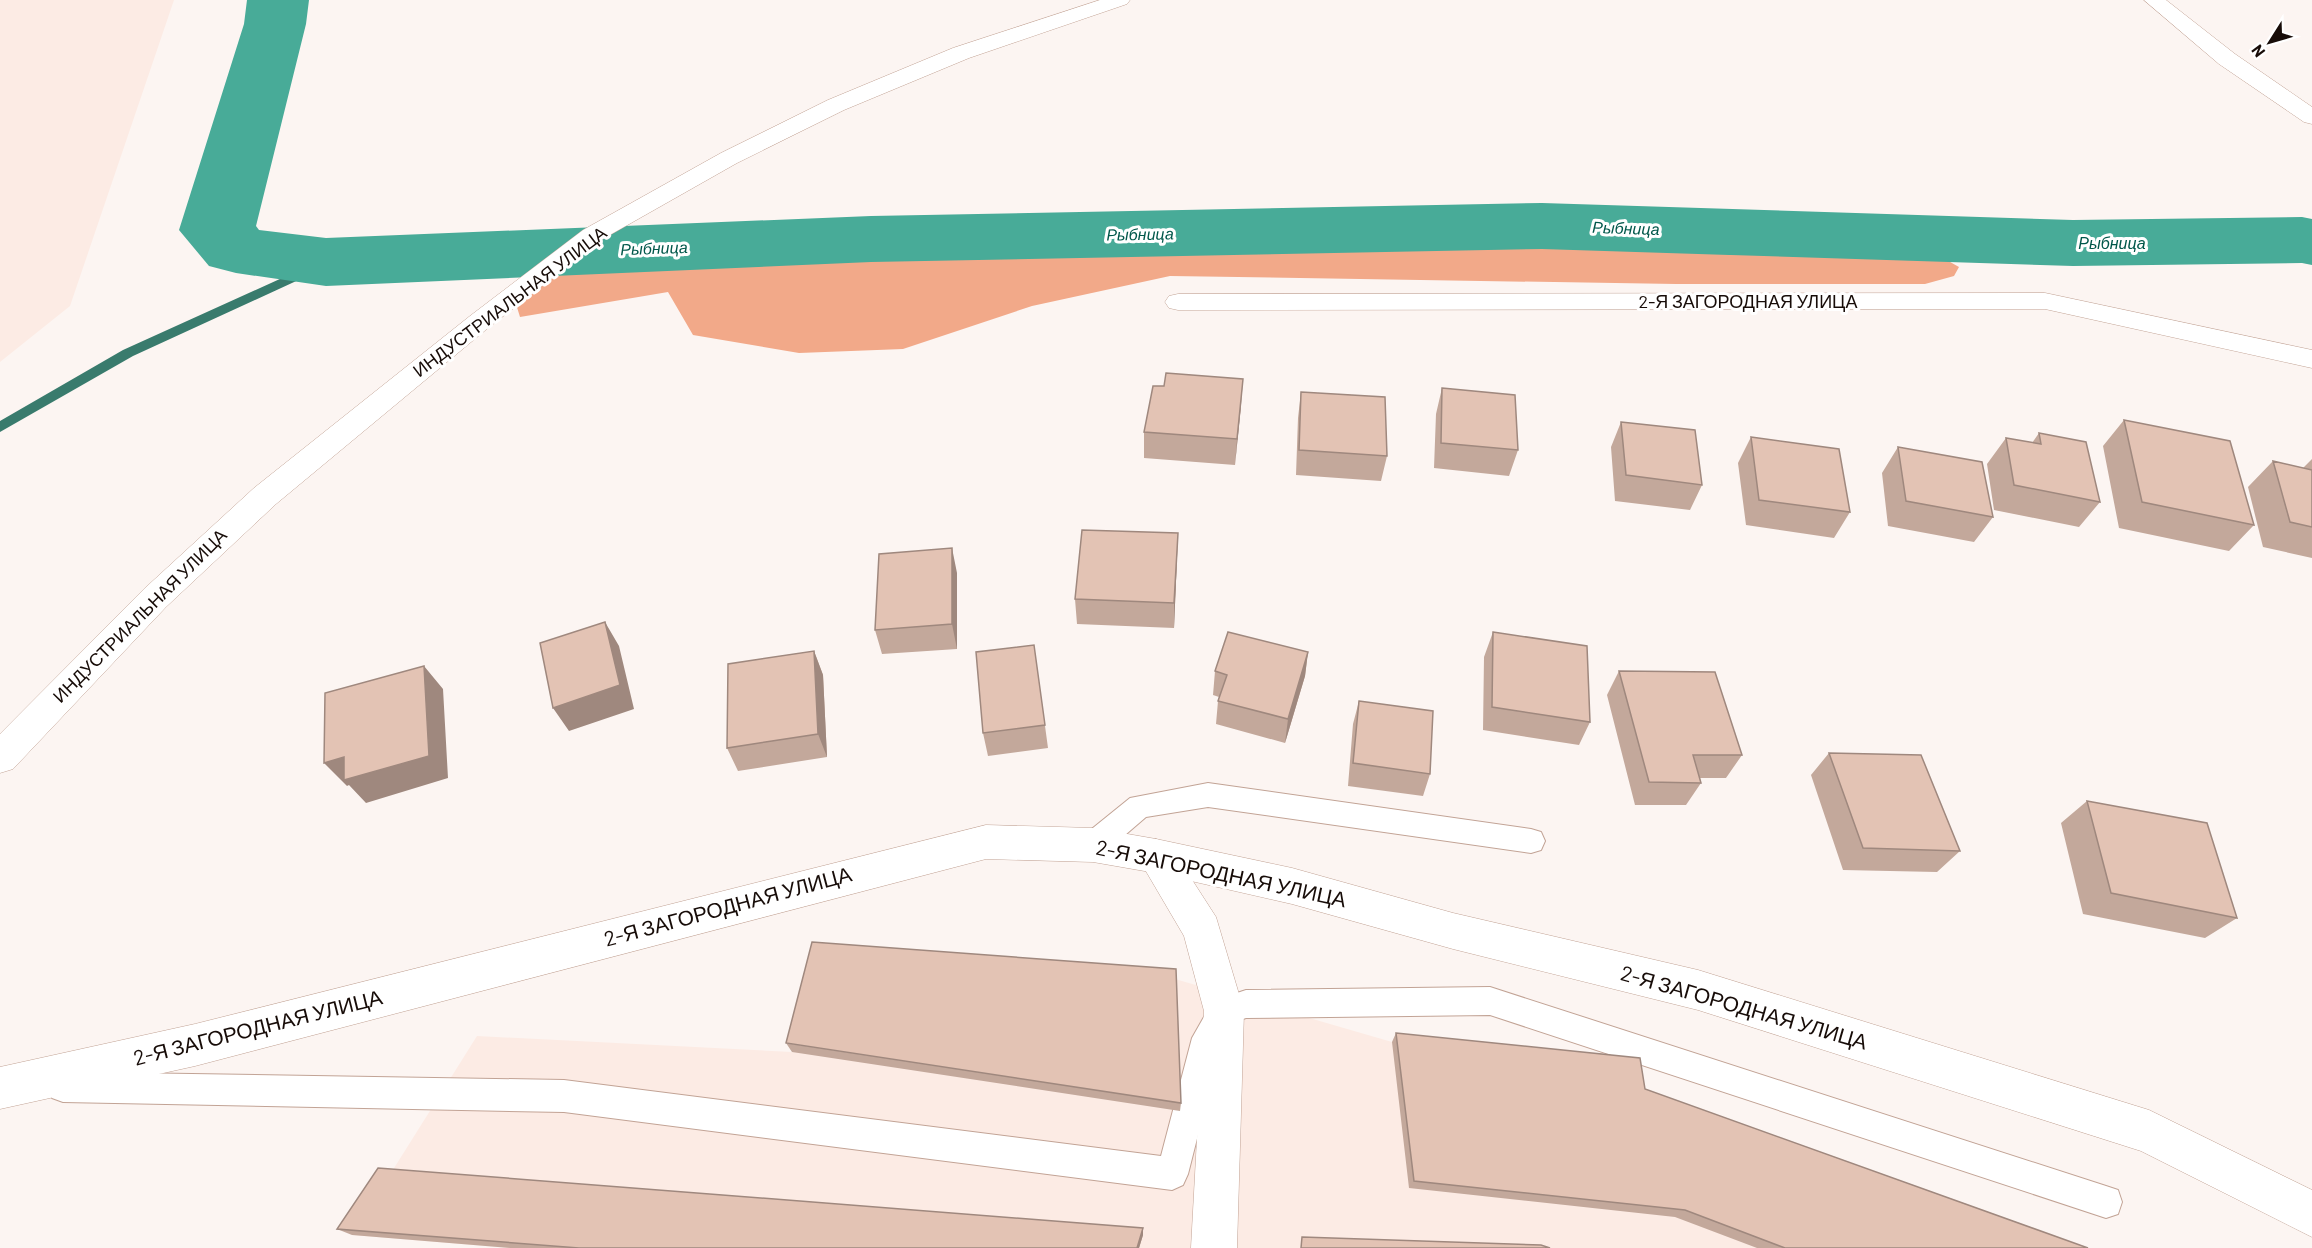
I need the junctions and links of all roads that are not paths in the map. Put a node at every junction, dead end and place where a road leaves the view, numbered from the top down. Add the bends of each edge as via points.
1 (1120, 0) edge
2 (2154, 0) edge
3 (2312, 117) edge
4 (1178, 302) dead end
5 (2312, 359) edge
6 (0, 758) edge
7 (1531, 841) dead end
8 (1093, 845) junction
9 (1156, 856) junction
10 (1224, 1011) junction
11 (5, 1087) edge
12 (2106, 1202) dead end
13 (2312, 1214) edge
14 (1214, 1248) edge

1 - 6 street, ИНДУСТРИАЛЬНАЯ УЛИЦА via 961,52 836,105 729,158 592,235 479,322 208,547
2 - 3 street via 2227,59
4 - 5 street, 2-Я ЗАГОРОДНАЯ УЛИЦА via 2045,301
7 - 8 lane via 1208,795 1138,806
8 - 9 street, 2-Я ЗАГОРОДНАЯ УЛИЦА
8 - 11 street, 2-Я ЗАГОРОДНАЯ УЛИЦА via 986,842 195,1046
9 - 10 street via 1202,930
9 - 13 street, 2-Я ЗАГОРОДНАЯ УЛИЦА via 1292,886 1453,931 1698,990 2149,1132
10 - 11 lane via 1208,1038 1172,1174 564,1096
10 - 12 lane via 1246,1004 1490,1001
10 - 14 street

